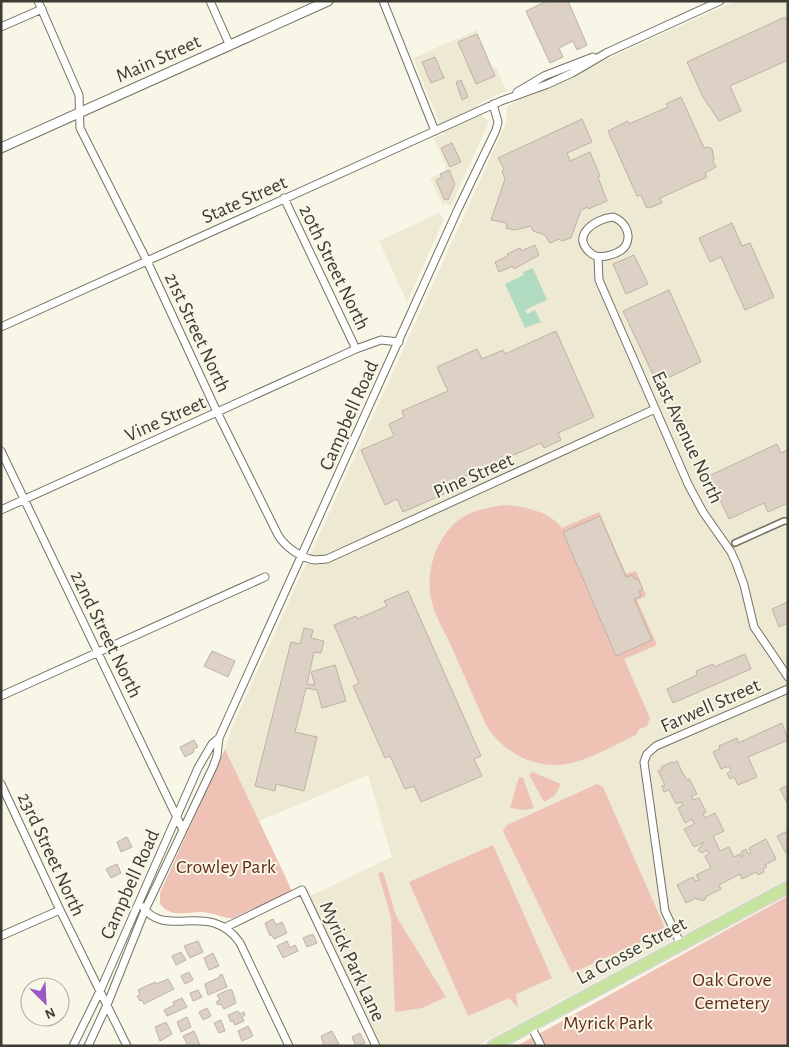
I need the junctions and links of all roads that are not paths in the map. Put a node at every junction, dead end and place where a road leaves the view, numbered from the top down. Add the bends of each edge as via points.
1 (38, 1) edge
2 (210, 1) edge
3 (328, 1) edge
4 (383, 1) edge
5 (717, 2) edge
6 (42, 9) junction
7 (1, 27) edge
8 (230, 46) junction
9 (493, 104) junction
10 (80, 112) junction
11 (435, 130) junction
12 (1, 148) edge
13 (284, 198) junction
14 (598, 258) junction
15 (146, 261) junction
16 (1, 326) edge
17 (399, 342) junction
18 (356, 349) junction
19 (655, 409) junction
20 (217, 412) junction
21 (1, 451) edge
22 (24, 499) junction
23 (1, 510) edge
24 (788, 521) edge
25 (735, 543) dead end
26 (302, 555) junction
27 (265, 577) dead end
28 (98, 653) junction
29 (788, 677) edge
30 (788, 689) edge
31 (1, 696) edge
32 (219, 738) junction
33 (1, 784) edge
34 (177, 816) junction
35 (183, 830) junction
36 (788, 887) edge
37 (139, 900) junction
38 (60, 910) junction
39 (145, 910) junction
40 (226, 927) junction
41 (1, 936) edge
42 (681, 945) junction
43 (100, 991) junction
44 (107, 1005) junction
45 (531, 1026) junction
46 (74, 1046) edge
47 (88, 1046) edge
48 (127, 1046) edge
49 (289, 1046) edge
50 (376, 1046) edge
51 (493, 1046) edge
52 (541, 1046) edge

1 - 6 street, 21st Street North
2 - 8 street
3 - 8 street, Main Street
4 - 11 street
5 - 9 street, State Street via 608,52 550,73
6 - 7 street
6 - 10 street, 21st Street North via 79,95
8 - 10 street, Main Street
9 - 11 street, State Street
9 - 17 street, Campbell Road via 498,122 496,130
10 - 12 street, Main Street
10 - 15 street, 21st Street North via 80,128
11 - 13 street, State Street
13 - 15 street, State Street
13 - 18 street, 20th Street North
14 - 14 street via 622,249 626,244 627,231 620,219 607,218 586,228 583,241 591,254
14 - 19 street, East Avenue North via 598,280
15 - 16 street, State Street
15 - 20 street, 21st Street North
17 - 18 street, Vine Street via 381,340
17 - 26 street, Campbell Road
18 - 20 street, Vine Street
19 - 26 street, Pine Street via 327,559 315,560
19 - 29 street, East Avenue North via 703,512 736,563 754,627
20 - 22 street, Vine Street
20 - 26 street, 21st Street North via 283,544
21 - 22 street, 22nd Street North
22 - 23 street, Vine Street
22 - 28 street, 22nd Street North
24 - 25 street
26 - 32 street, Campbell Road
27 - 28 street
28 - 31 street
28 - 34 street, 22nd Street North
30 - 42 street, Farwell Street via 656,746 647,754 644,762 646,782 665,912
32 - 34 street, Campbell Road via 206,753
32 - 35 street, Campbell Road via 213,767
33 - 38 street, 23rd Street North
34 - 35 street, 22nd Street North
34 - 37 street, Campbell Road
35 - 39 street, Campbell Road
36 - 42 main road, La Crosse Street
37 - 39 street
37 - 43 street, Campbell Road
38 - 41 street
38 - 43 street, 23rd Street North
39 - 40 street via 156,918 208,921
39 - 44 street, Campbell Road
40 - 49 street via 240,944
40 - 50 street, Myrick Park Lane via 302,890
42 - 45 main road, La Crosse Street
43 - 44 street, 23rd Street North
43 - 46 street, Campbell Road
44 - 47 street, Campbell Road
44 - 48 street, 23rd Street North
45 - 51 main road, La Crosse Street
45 - 52 street

